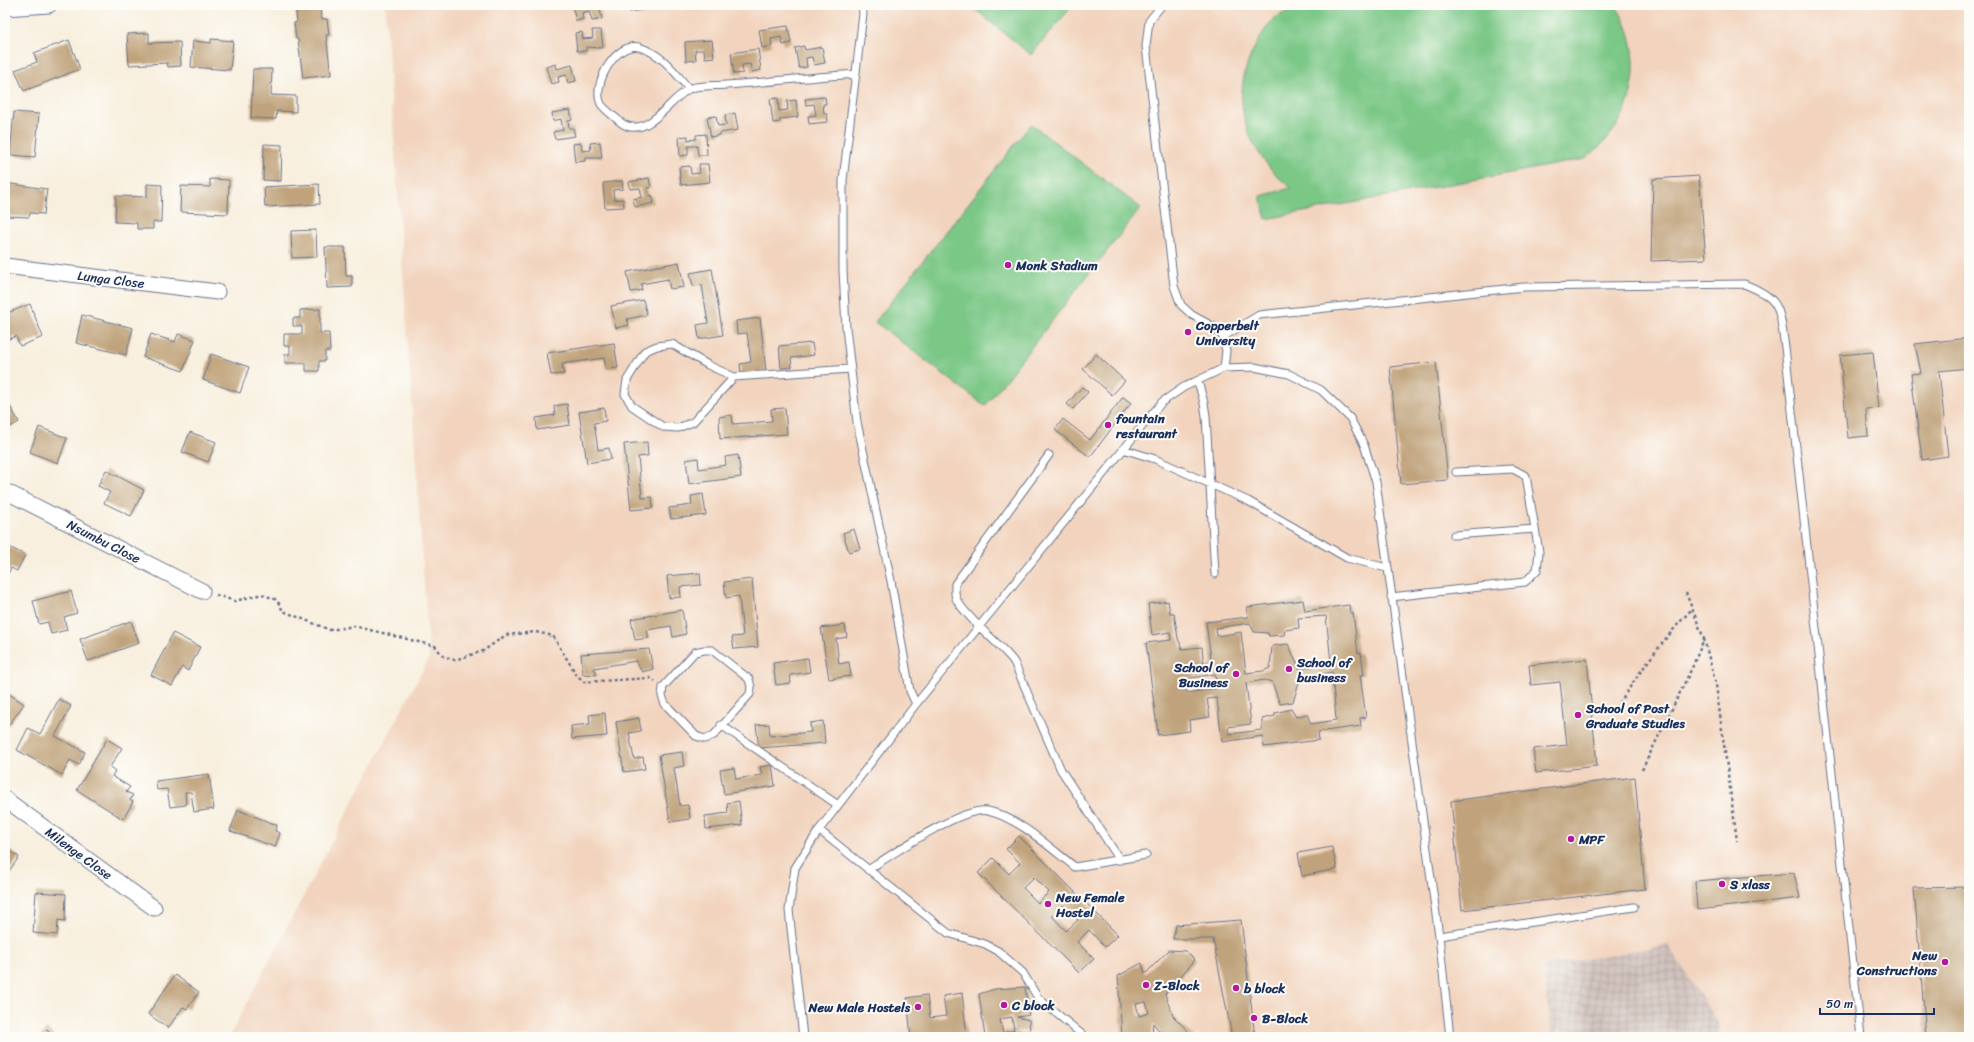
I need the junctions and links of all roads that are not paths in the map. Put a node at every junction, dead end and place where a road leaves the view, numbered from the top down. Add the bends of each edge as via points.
1 (49, 5) edge
2 (862, 5) edge
3 (1162, 5) edge
4 (5, 8) edge
5 (856, 74) junction
6 (690, 89) junction
7 (5, 266) edge
8 (217, 292) dead end
9 (1223, 337) junction
10 (1224, 368) junction
11 (850, 369) junction
12 (734, 377) junction
13 (1198, 381) junction
14 (1124, 449) junction
15 (1049, 455) dead end
16 (1456, 472) dead end
17 (1210, 484) junction
18 (5, 491) edge
19 (1535, 529) junction
20 (1454, 535) dead end
21 (1387, 568) junction
22 (1215, 574) dead end
23 (202, 591) road end
24 (1391, 597) junction
25 (980, 626) junction
26 (916, 704) junction
27 (721, 725) junction
28 (5, 799) edge
29 (838, 805) junction
30 (818, 830) junction
31 (1146, 855) dead end
32 (1120, 860) junction
33 (868, 870) junction
34 (154, 908) dead end
35 (1634, 908) dead end
36 (1439, 936) junction
37 (803, 1037) edge
38 (1085, 1037) edge
39 (1450, 1037) edge
40 (1861, 1037) edge

1 - 4 street
2 - 5 lane
3 - 9 lane via 1149,21 1146,46 1174,286 1181,305 1192,315 1214,327
5 - 6 lane
5 - 11 lane via 843,180 843,270
6 - 6 lane via 659,117 637,126 624,125 602,105 599,96 599,86 614,56 637,46 662,57
7 - 8 street, Lunga Close
9 - 10 lane via 1226,351
9 - 40 lane via 1259,315 1524,287 1744,284 1763,292 1779,307
10 - 13 lane
10 - 21 lane via 1254,367 1289,374 1322,390 1350,418 1364,445 1376,482
11 - 12 lane
11 - 26 lane via 857,422 891,581 910,691
12 - 12 lane via 693,422 678,428 663,427 632,406 625,394 627,380 644,351 657,346 672,344
13 - 14 lane via 1162,402
13 - 17 lane via 1204,403
14 - 17 lane via 1155,459
14 - 25 lane
15 - 25 lane via 955,584 954,593 958,602
16 - 19 lane via 1512,469 1526,476
17 - 21 lane via 1248,500 1348,558
17 - 22 lane
18 - 23 street, Nsumbu Close
19 - 20 lane
19 - 24 lane via 1539,552 1537,570 1526,582
21 - 24 lane
24 - 36 lane
25 - 26 lane
25 - 32 lane via 1004,648 1014,662 1061,770
26 - 29 lane
27 - 27 lane via 714,735 705,739 696,736 665,704 662,696 663,687 695,652 712,650 749,679 750,694
27 - 29 lane
28 - 34 street, Milenge Close
29 - 30 lane
30 - 33 lane
30 - 37 lane via 795,868 789,910
31 - 32 lane
32 - 33 lane via 1075,867 1022,825 987,811 962,815
33 - 38 lane via 948,933 985,944 998,951 1023,973 1038,998
35 - 36 lane
36 - 39 lane

